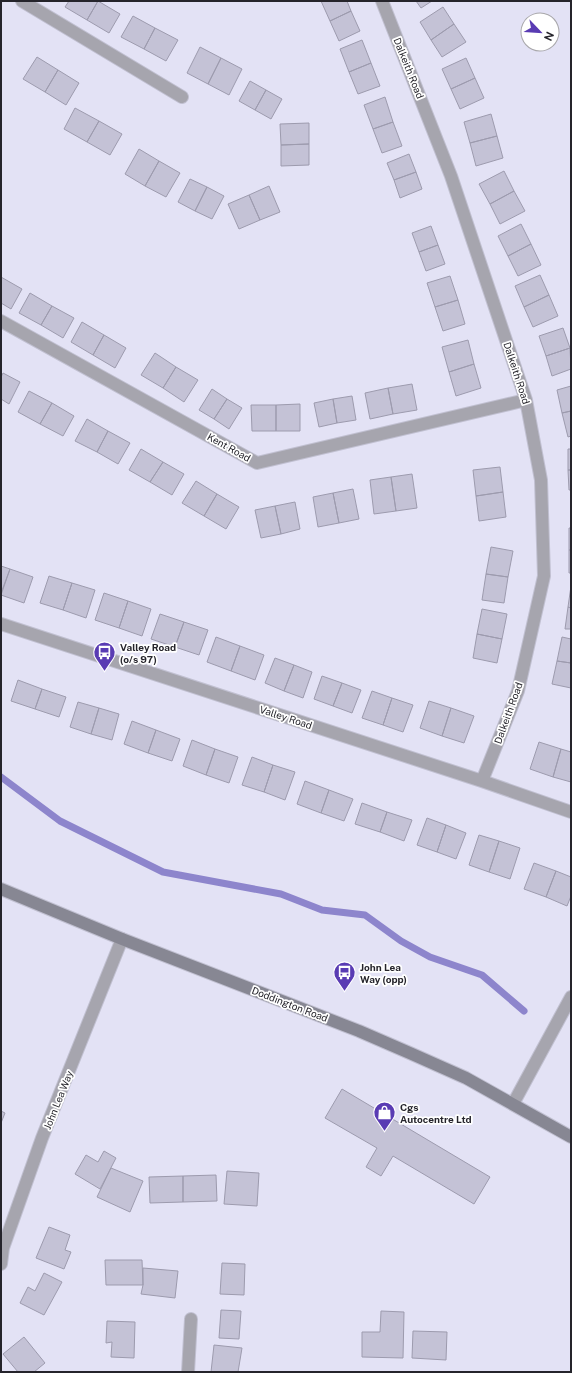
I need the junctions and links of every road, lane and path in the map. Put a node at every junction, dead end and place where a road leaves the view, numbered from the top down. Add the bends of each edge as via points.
1 (22, 1) edge
2 (382, 1) edge
3 (182, 97) dead end
4 (1, 321) edge
5 (526, 400) junction
6 (1, 624) edge
7 (482, 781) junction
8 (571, 812) edge
9 (1, 889) edge
10 (122, 939) junction
11 (571, 997) edge
12 (513, 1104) junction
13 (571, 1137) edge
14 (1, 1264) edge
15 (191, 1319) dead end
16 (188, 1372) edge

1 - 3 street
2 - 5 street, Dalkeith Road via 451,176
4 - 5 street, Kent Road via 257,463
5 - 7 street, Dalkeith Road via 541,480 544,576 518,691
6 - 7 street, Valley Road
7 - 8 street, Valley Road
9 - 10 street, Doddington Road
10 - 12 street, Doddington Road via 359,1031 466,1078
10 - 14 street, John Lea Way via 42,1138 3,1248
11 - 12 street
12 - 13 street, Doddington Road
15 - 16 street

